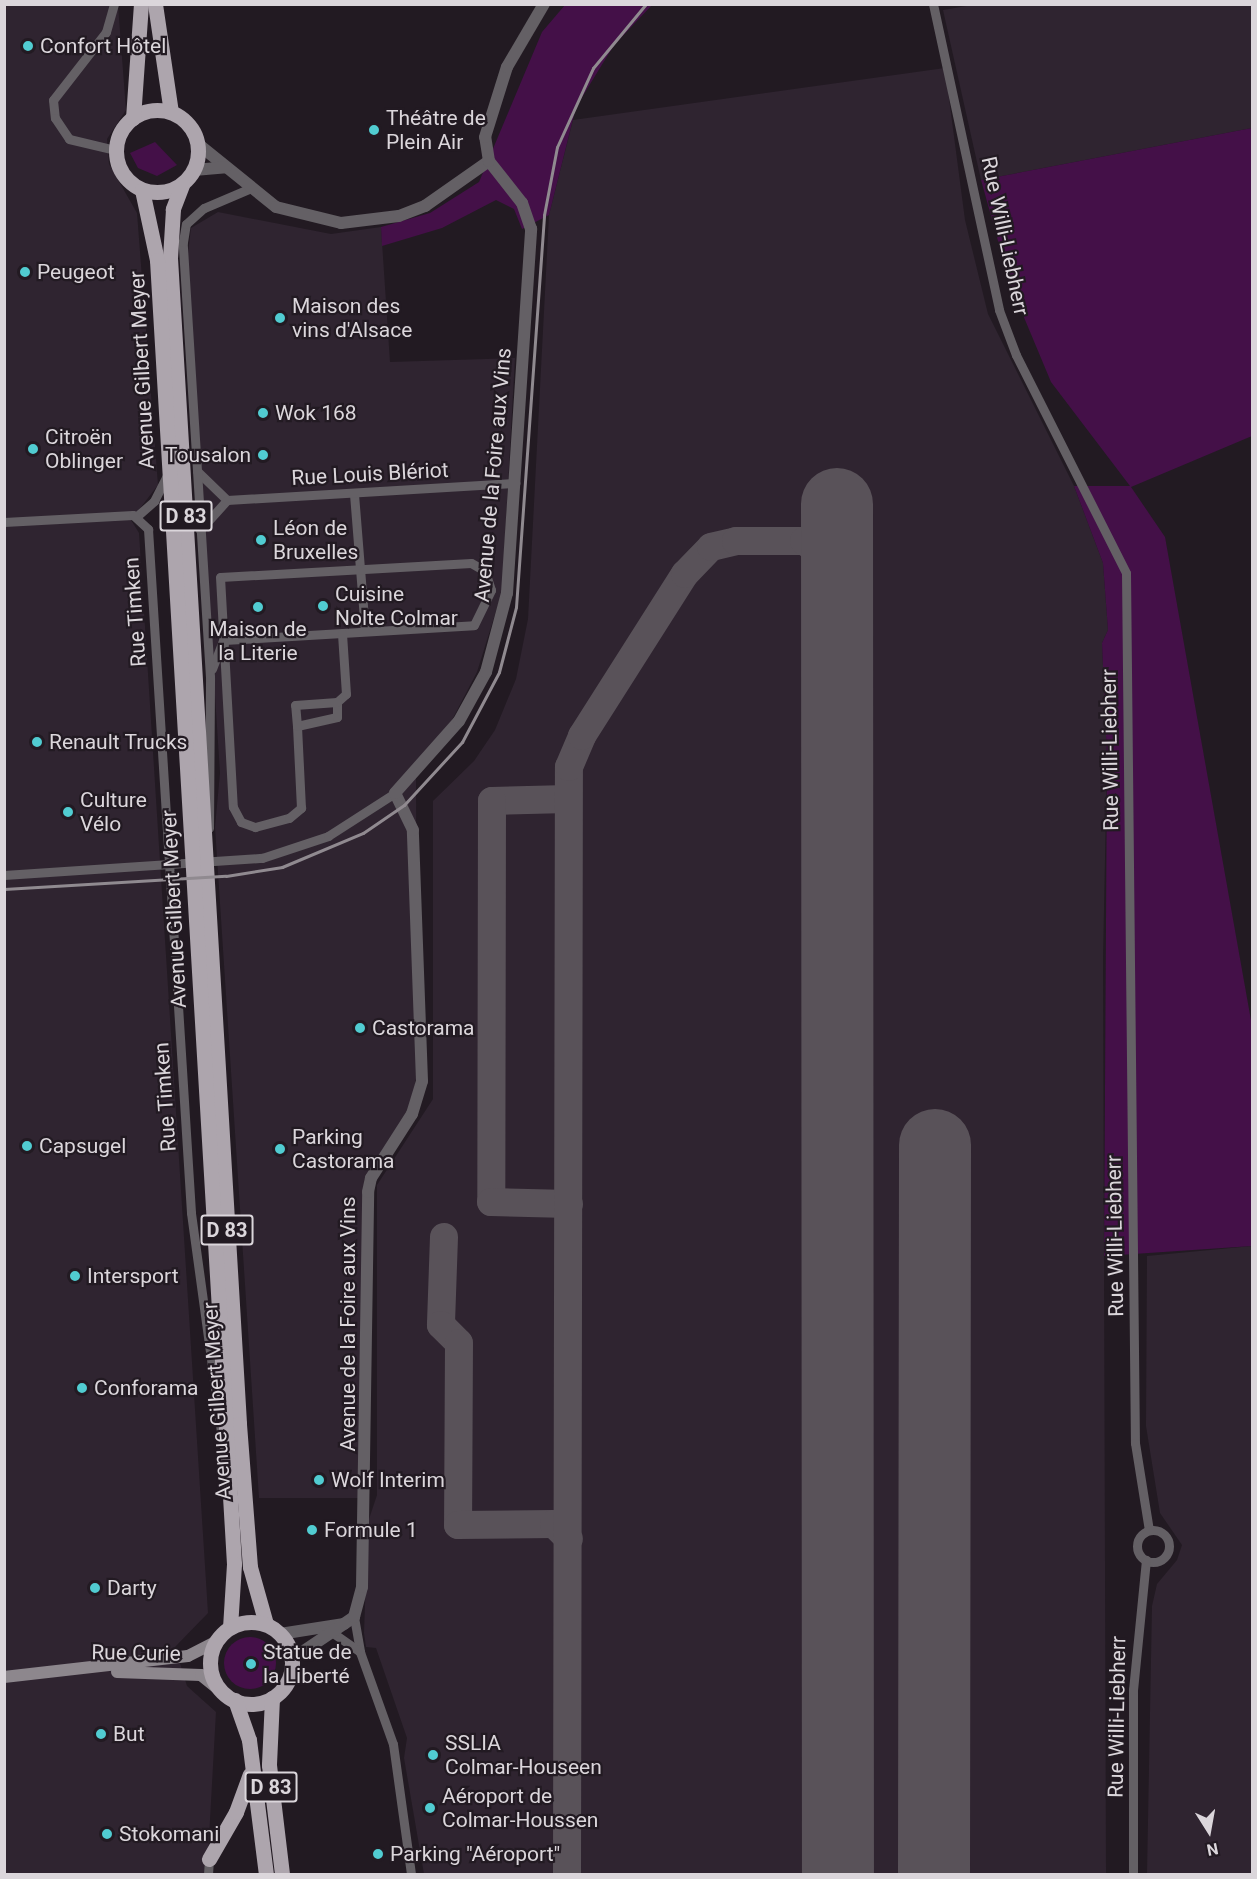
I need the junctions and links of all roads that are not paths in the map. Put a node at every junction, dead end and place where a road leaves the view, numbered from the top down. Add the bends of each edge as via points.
1 (114, 4) edge
2 (141, 4) edge
3 (154, 4) edge
4 (544, 4) edge
5 (933, 4) edge
6 (171, 112) junction
7 (133, 117) junction
8 (198, 144) junction
9 (116, 150) junction
10 (489, 161) junction
11 (226, 167) junction
12 (194, 171) junction
13 (182, 185) junction
14 (251, 188) junction
15 (142, 190) junction
16 (196, 470) junction
17 (169, 471) junction
18 (515, 483) junction
19 (354, 494) junction
20 (227, 500) junction
21 (137, 516) junction
22 (4, 522) edge
23 (200, 530) junction
24 (360, 570) junction
25 (206, 616) junction
26 (365, 631) junction
27 (342, 633) junction
28 (224, 640) junction
29 (210, 678) junction
30 (337, 702) junction
31 (297, 726) junction
32 (395, 793) junction
33 (198, 849) junction
34 (4, 875) edge
35 (201, 893) junction
36 (227, 1462) junction
37 (1149, 1530) junction
38 (1146, 1560) junction
39 (350, 1620) junction
40 (266, 1624) junction
41 (230, 1627) junction
42 (280, 1634) junction
43 (333, 1634) junction
44 (215, 1642) junction
45 (360, 1652) junction
46 (292, 1659) junction
47 (80, 1672) junction
48 (4, 1677) edge
49 (228, 1696) junction
50 (272, 1698) junction
51 (252, 1766) junction
52 (208, 1867) edge
53 (266, 1875) edge
54 (282, 1875) edge
55 (411, 1875) edge
56 (1133, 1875) edge

1 - 9 street via 106,32 53,100 55,118 69,139
2 - 7 main road
3 - 6 main road
4 - 10 street via 507,67 485,137
5 - 37 street, Rue Willi-Liebherr via 999,310 1016,355 1065,443 1126,573 1135,1443
6 - 7 main road via 152,110
6 - 8 main road via 189,125
7 - 9 main road
8 - 11 street
8 - 12 main road
9 - 15 main road via 122,174
10 - 14 street via 425,206 371,221 341,223 295,214 276,207
10 - 18 street, Avenue de la Foire aux Vins via 522,203 531,229
11 - 12 street
11 - 14 street
12 - 13 main road, Avenue Gilbert Meyer
13 - 15 main road via 163,192
13 - 33 main road, Avenue Gilbert Meyer / D 83 via 173,209 170,258
14 - 16 street, Avenue Gilbert Meyer via 204,208 186,224
15 - 17 main road, Avenue Gilbert Meyer / D 83 via 157,260
16 - 20 street
16 - 23 street, Avenue Gilbert Meyer
17 - 21 street via 154,501
17 - 33 main road, Avenue Gilbert Meyer / D 83
18 - 19 street, Rue Louis Blériot
18 - 32 street, Avenue de la Foire aux Vins via 507,593 486,672 459,722
19 - 20 street, Rue Louis Blériot
19 - 24 street
20 - 23 street
21 - 22 street
21 - 36 street, Rue Timken via 148,529 191,1213
23 - 25 street, Avenue Gilbert Meyer
24 - 26 street
24 - 26 street via 471,563 485,571 491,590 474,625
24 - 28 street via 220,577
25 - 28 street
25 - 29 street, Avenue Gilbert Meyer
26 - 27 street
27 - 28 street
27 - 30 street via 346,694
28 - 29 street
28 - 31 street via 233,807 241,822 255,827 289,818 300,808
29 - 33 street, Avenue Gilbert Meyer via 213,802
30 - 31 street via 337,717 330,723
30 - 31 street via 295,705
32 - 34 street via 328,836 262,858
32 - 39 street, Avenue de la Foire aux Vins via 413,830 422,1081 412,1114 371,1178 368,1192 367,1491 362,1587
33 - 35 main road, Avenue Gilbert Meyer / D 83
35 - 36 main road, Avenue Gilbert Meyer / D 83
35 - 40 main road, Avenue Gilbert Meyer / D 83 via 250,1567
36 - 41 main road, Avenue Gilbert Meyer / D 83 via 234,1564
37 - 38 street, Rue Willi-Liebherr via 1137,1547
37 - 38 street via 1164,1533 1170,1547 1161,1560
38 - 56 street, Rue Willi-Liebherr via 1133,1690
39 - 42 street
39 - 43 street
39 - 45 street, Avenue de la Foire aux Vins
40 - 41 main road
40 - 42 main road
41 - 44 main road
42 - 46 main road
43 - 45 street
43 - 46 street
44 - 47 main road, Rue Curie via 188,1656
44 - 49 main road via 210,1668
45 - 55 street, Avenue de la Foire aux Vins via 393,1744
46 - 50 main road via 288,1682
47 - 48 main road, Rue Curie
47 - 49 main road, Rue Curie via 191,1674
49 - 50 main road
49 - 51 main road, D 83 via 244,1719
50 - 54 main road, D 83 via 269,1765
51 - 52 main road via 245,1794
51 - 53 main road, D 83

